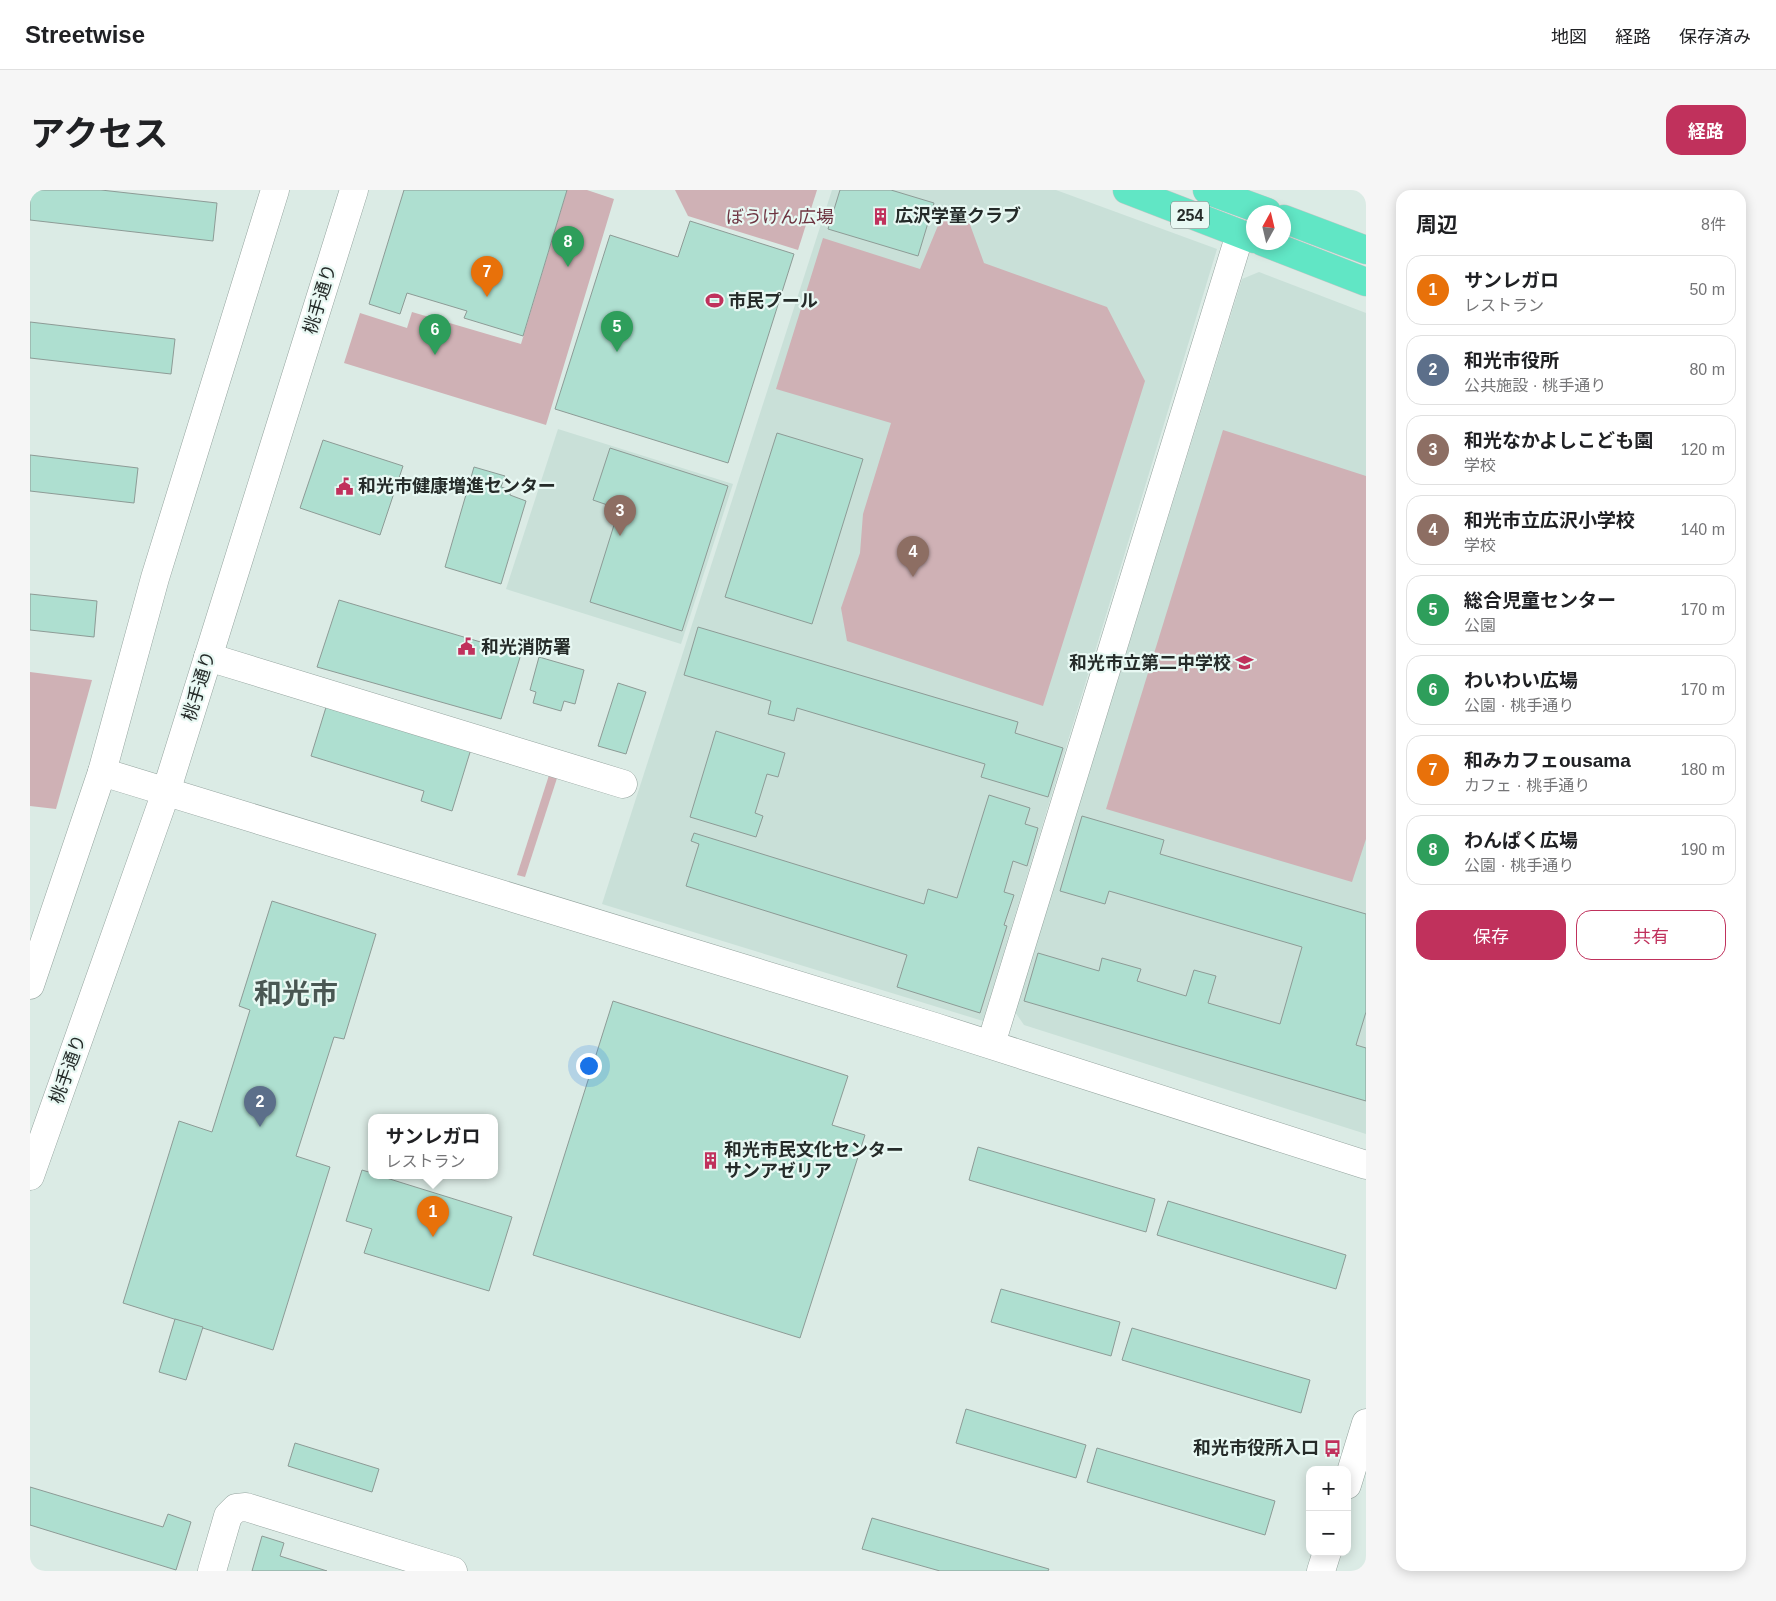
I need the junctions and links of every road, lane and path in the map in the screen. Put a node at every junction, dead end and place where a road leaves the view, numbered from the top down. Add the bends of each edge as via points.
1 (275, 190) edge
2 (354, 190) edge
3 (1127, 190) edge
4 (1208, 190) edge
5 (1248, 205) edge
6 (1291, 222) edge
7 (1246, 236) edge
8 (1248, 250) edge
9 (1283, 250) edge
10 (1366, 250) edge
11 (1366, 282) edge
12 (208, 657) junction
13 (102, 772) junction
14 (623, 784) dead end
15 (166, 792) junction
16 (30, 985) edge
17 (991, 1044) junction
18 (1366, 1166) edge
19 (30, 1176) edge
20 (1366, 1423) edge
21 (1351, 1472) edge
22 (1326, 1556) edge
23 (212, 1571) edge
24 (452, 1571) edge
25 (1321, 1571) edge

1 - 13 street via 155,578
2 - 12 street, 桃手通り
3 - 7 highway, 254
4 - 5 highway, 254
6 - 10 highway
8 - 17 street
9 - 11 highway, 254
12 - 14 street
12 - 15 street, 桃手通り
13 - 15 street
13 - 16 street
15 - 17 street
15 - 19 street, 桃手通り
17 - 18 street
20 - 21 street
22 - 25 street
23 - 24 street via 228,1516 236,1508 246,1507

